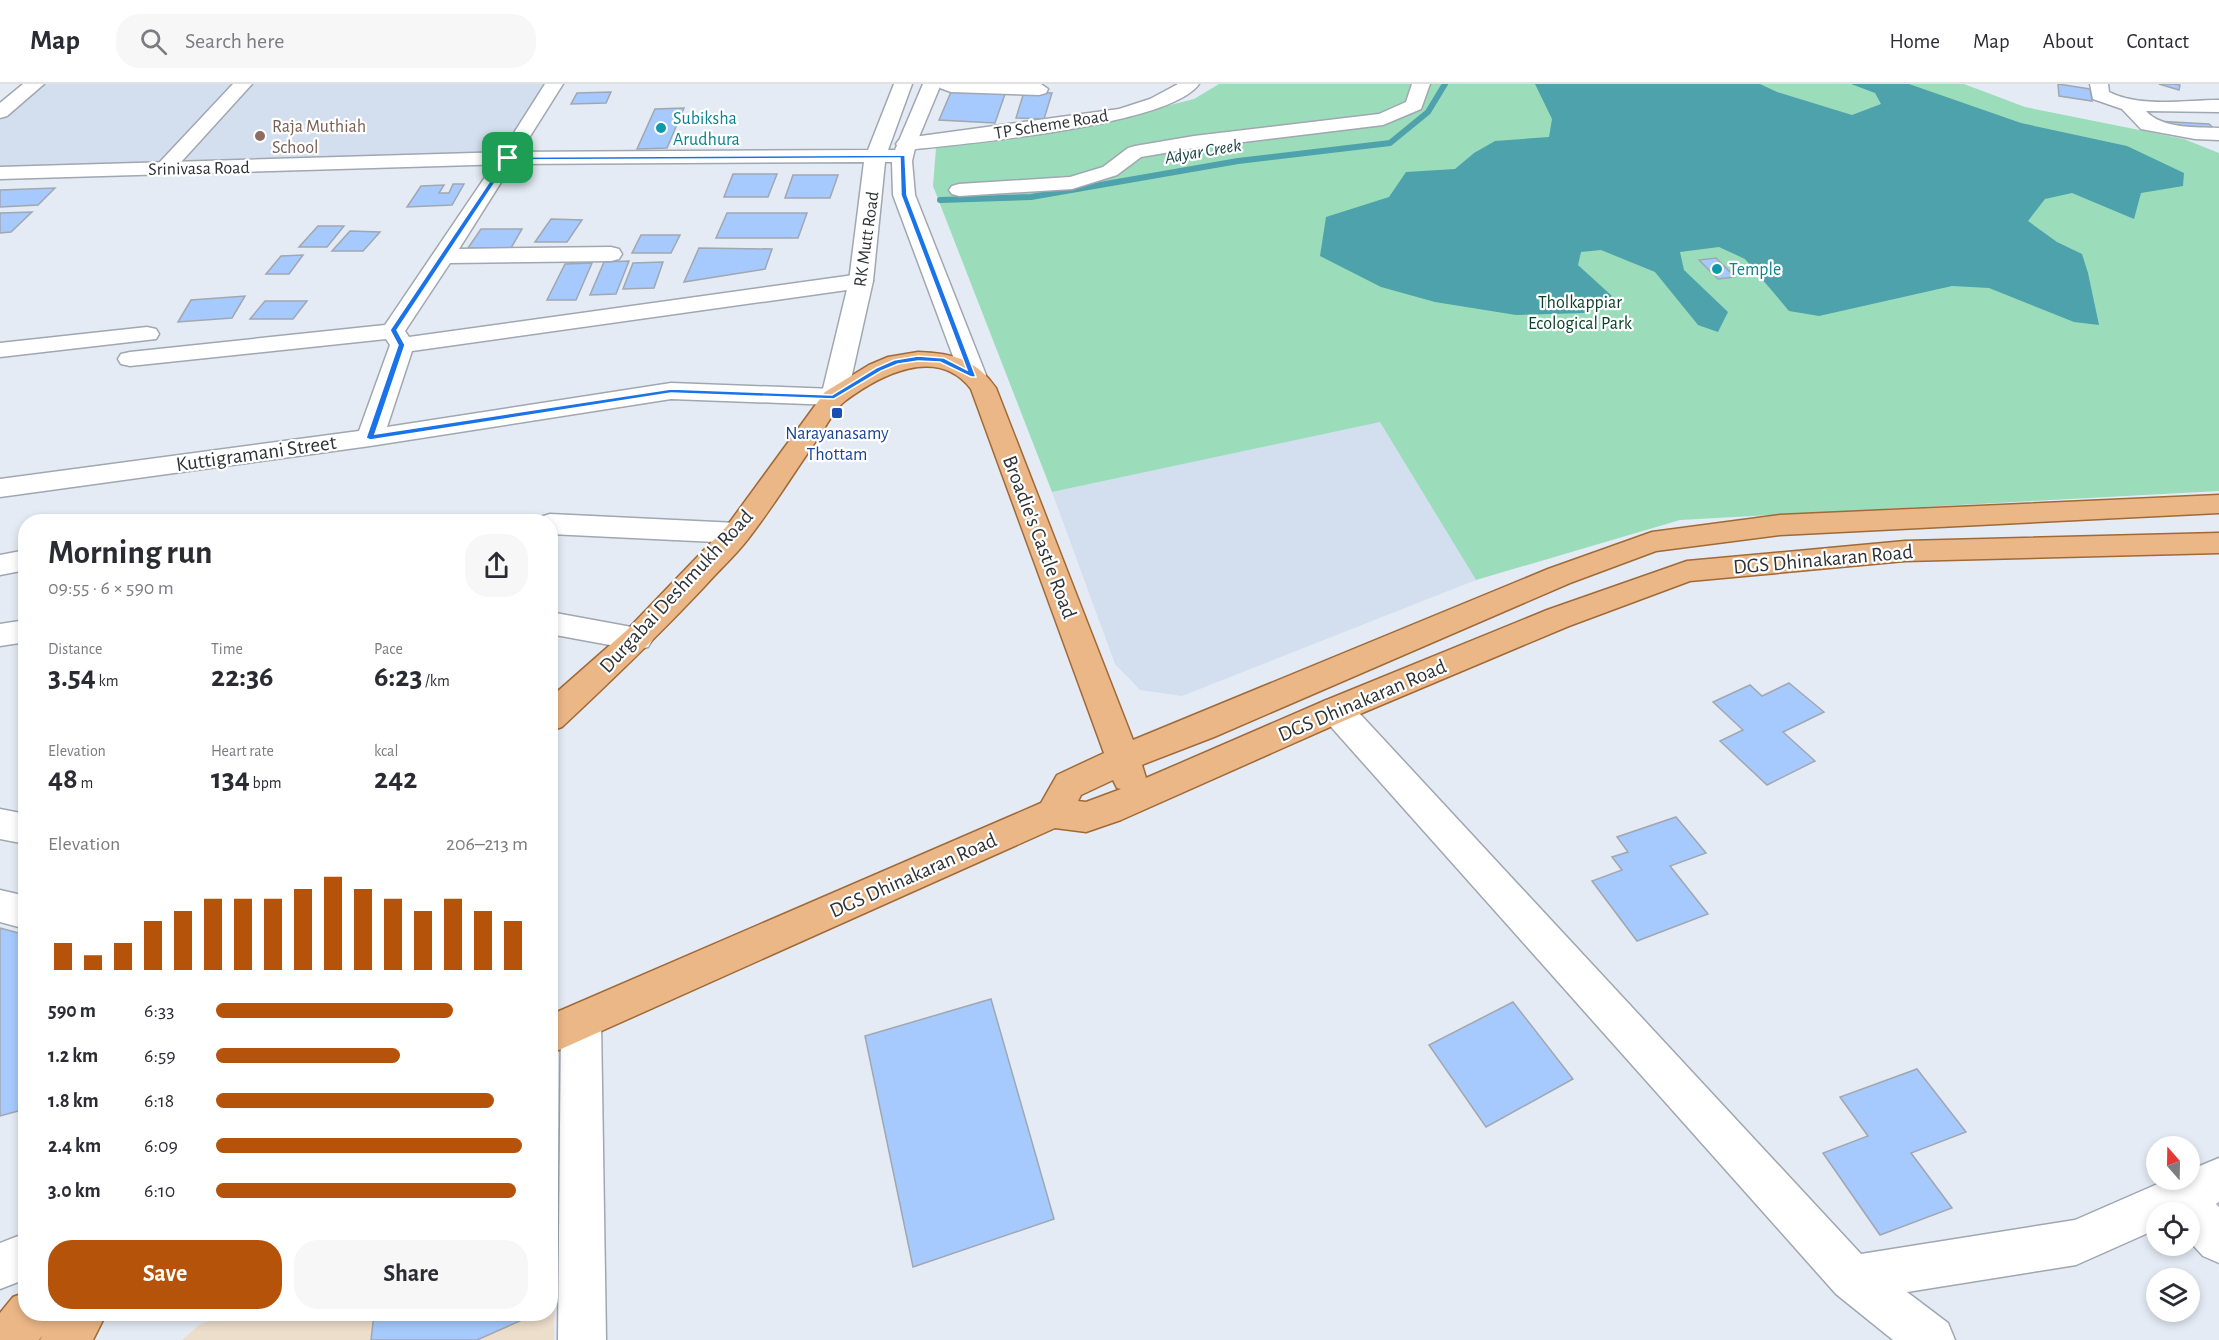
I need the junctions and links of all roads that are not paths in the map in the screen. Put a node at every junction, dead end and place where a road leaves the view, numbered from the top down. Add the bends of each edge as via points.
1 (34, 84) edge
2 (243, 84) edge
3 (554, 84) edge
4 (903, 84) edge
5 (932, 84) edge
6 (947, 84) edge
7 (1190, 84) edge
8 (1421, 84) edge
9 (1039, 89) dead end
10 (2100, 89) edge
11 (2128, 104) junction
12 (2219, 106) edge
13 (0, 112) edge
14 (2219, 134) edge
15 (904, 150) junction
16 (875, 157) junction
17 (508, 158) junction
18 (165, 168) junction
19 (0, 173) edge
20 (959, 190) dead end
21 (611, 254) dead end
22 (444, 256) junction
23 (861, 281) junction
24 (147, 334) dead end
25 (397, 338) junction
26 (0, 350) edge
27 (130, 359) dead end
28 (973, 375) junction
29 (834, 397) junction
30 (370, 438) junction
31 (0, 488) edge
32 (2219, 504) edge
33 (558, 525) edge
34 (737, 533) junction
35 (2219, 543) edge
36 (18, 562) edge
37 (0, 565) edge
38 (558, 624) edge
39 (18, 632) edge
40 (0, 635) edge
41 (638, 639) junction
42 (1336, 710) junction
43 (558, 711) edge
44 (1122, 760) junction
45 (1136, 797) junction
46 (1053, 813) junction
47 (0, 824) edge
48 (18, 827) edge
49 (0, 906) edge
50 (18, 912) edge
51 (566, 1028) edge
52 (2219, 1180) edge
53 (2179, 1197) junction
54 (2219, 1240) edge
55 (18, 1259) edge
56 (0, 1266) edge
57 (1852, 1278) junction
58 (24, 1321) edge
59 (78, 1321) edge
60 (8, 1340) edge
61 (64, 1340) edge
62 (582, 1340) edge
63 (1931, 1340) edge

1 - 13 street
2 - 18 street
3 - 17 street
4 - 16 street, RK Mutt Road
5 - 15 street
6 - 9 street
7 - 15 street, TP Scheme Road via 1174,97 1133,111
8 - 20 street via 1414,105 1383,119 1136,152 1110,171 1072,183
10 - 11 street via 2109,101
11 - 12 street
11 - 14 street via 2148,125
15 - 16 street, Srinivasa Road
15 - 28 street via 904,195
16 - 17 street, Srinivasa Road
16 - 23 street, RK Mutt Road
17 - 18 street, Srinivasa Road
17 - 22 street
18 - 19 street, Srinivasa Road
21 - 22 street
22 - 25 street
23 - 25 street
23 - 29 street, RK Mutt Road
24 - 26 street
25 - 27 street
25 - 30 street
28 - 29 main road via 941,360 897,362
28 - 44 main road, Broadie's Castle Road via 983,388 1099,689
29 - 30 street, Kuttigramani Street via 671,391
29 - 34 main road, Durgabai Deshmukh Road
30 - 31 street, Kuttigramani Street
32 - 44 main road, DGS Dhinakaran Road via 1780,525 1652,542 1559,576
33 - 34 street
34 - 41 main road, Durgabai Deshmukh Road
35 - 42 main road, DGS Dhinakaran Road via 1905,550 1687,571 1558,618
36 - 37 street
38 - 41 street
39 - 40 street
41 - 43 main road, Durgabai Deshmukh Road
42 - 45 main road, DGS Dhinakaran Road
42 - 57 street
44 - 45 main road, Broadie's Castle Road
44 - 46 main road via 1069,785
45 - 46 main road, DGS Dhinakaran Road via 1086,817
46 - 51 main road, DGS Dhinakaran Road
47 - 48 street
49 - 50 street
51 - 62 street
52 - 53 street
53 - 54 street
53 - 57 street via 2076,1242
55 - 56 street
57 - 63 street
58 - 60 main road
59 - 61 main road

